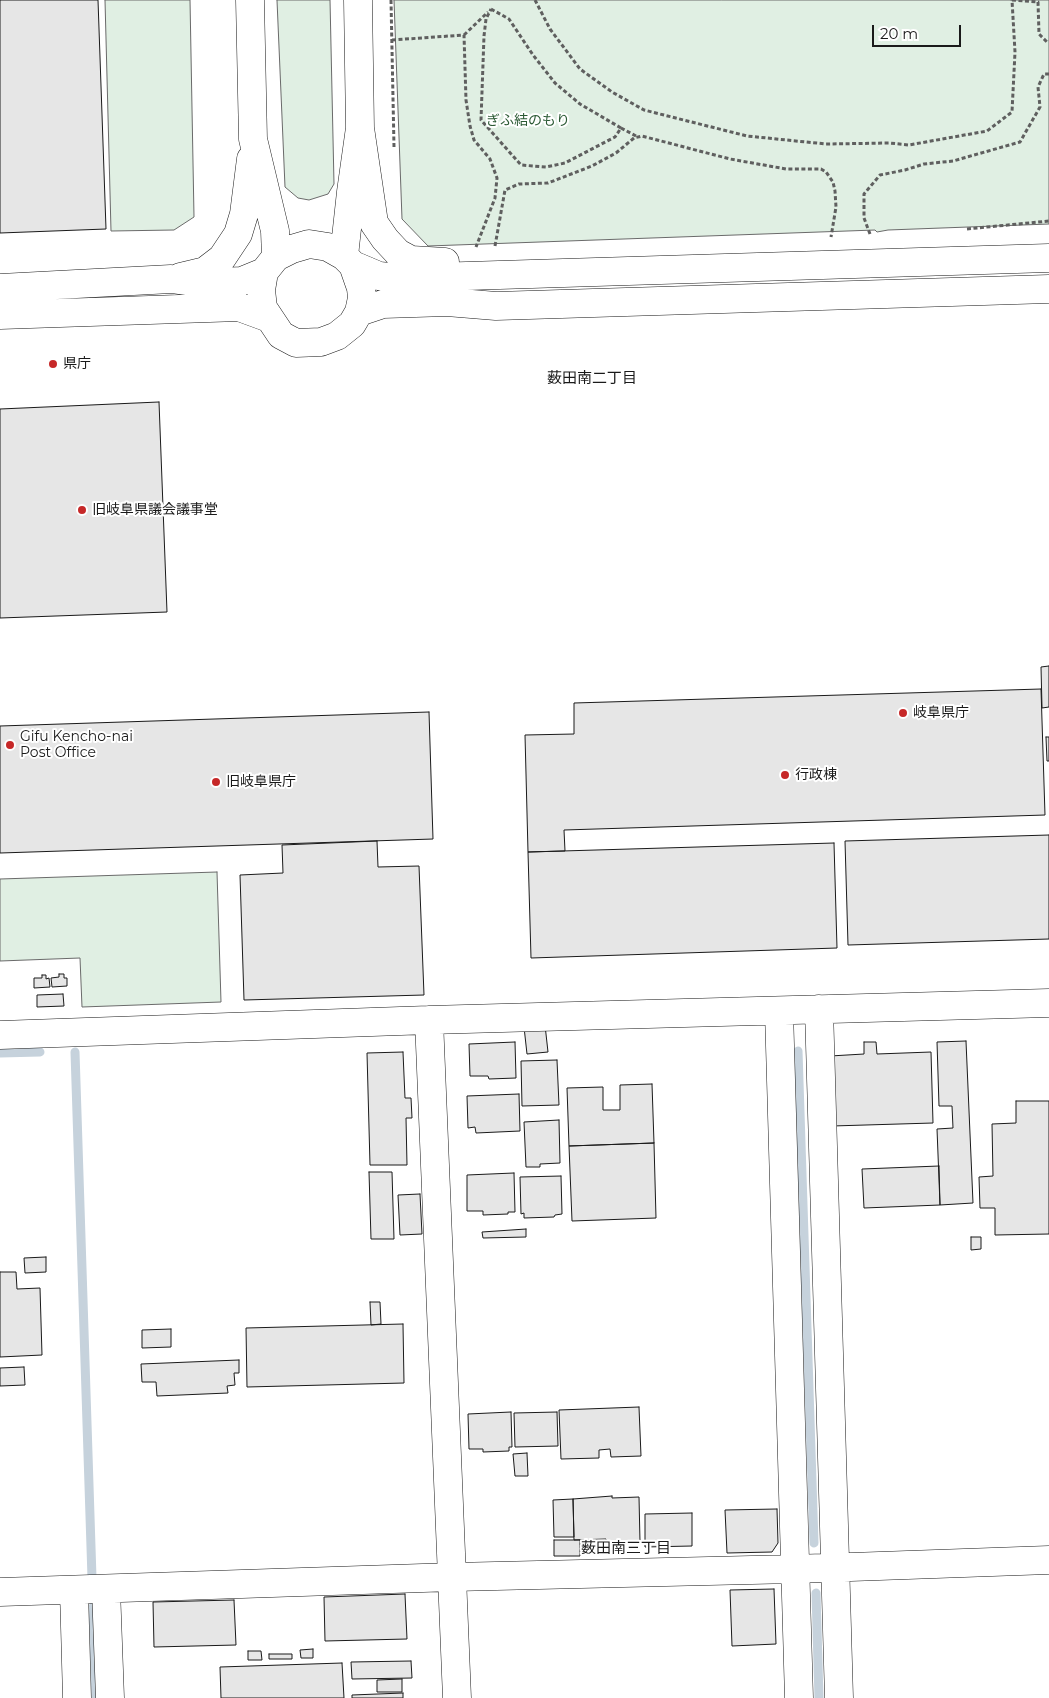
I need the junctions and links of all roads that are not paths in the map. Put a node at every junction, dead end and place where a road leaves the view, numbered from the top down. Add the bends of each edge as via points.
1 (250, 0) edge
2 (358, 0) edge
3 (360, 128) junction
4 (253, 139) junction
5 (1049, 258) edge
6 (349, 260) junction
7 (270, 264) junction
8 (530, 274) junction
9 (171, 279) junction
10 (0, 288) edge
11 (1049, 289) edge
12 (359, 312) junction
13 (0, 315) edge
14 (269, 318) junction
15 (1049, 1004) edge
16 (819, 1009) junction
17 (779, 1011) junction
18 (429, 1020) junction
19 (0, 1035) edge
20 (1049, 1560) edge
21 (835, 1568) junction
22 (794, 1569) junction
23 (453, 1577) junction
24 (106, 1589) junction
25 (74, 1590) junction
26 (0, 1592) edge
27 (77, 1698) edge
28 (110, 1698) edge
29 (457, 1698) edge
30 (799, 1698) edge
31 (839, 1698) edge

1 - 4 street
2 - 3 street
3 - 6 street via 351,192
3 - 8 street via 374,223 398,253 411,260 486,262
4 - 7 street via 275,231
4 - 9 street via 244,214 238,234 222,258 205,271
5 - 8 street
6 - 7 street via 328,247 309,244 292,249
6 - 8 street via 380,276 402,278
6 - 12 street via 361,288
7 - 9 street via 242,281 200,283
7 - 14 street via 261,290 263,308
9 - 10 street
11 - 12 street via 496,306 438,302 383,304
12 - 14 street via 352,324 337,336 321,342 296,343 282,335
13 - 14 street via 239,308
15 - 16 street
16 - 17 street
16 - 21 street
17 - 18 street
17 - 22 street
18 - 19 street
18 - 23 street
20 - 21 street
21 - 22 street
21 - 31 street
22 - 23 street
22 - 30 street
23 - 24 street
23 - 29 street
24 - 25 street
24 - 28 street
25 - 26 street
25 - 27 street

